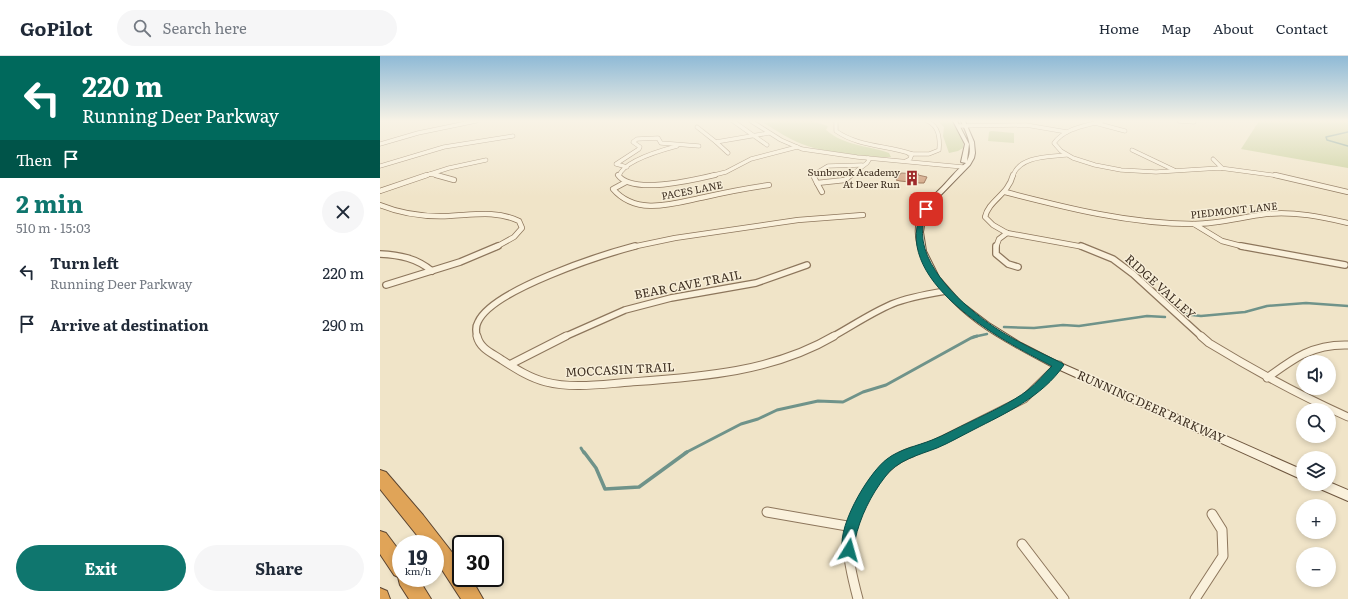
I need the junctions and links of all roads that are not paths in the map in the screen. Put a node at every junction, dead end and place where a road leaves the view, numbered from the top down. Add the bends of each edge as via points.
1 (452, 146) edge
2 (639, 146) edge
3 (676, 146) edge
4 (721, 146) edge
5 (874, 146) edge
6 (940, 146) edge
7 (968, 146) edge
8 (974, 146) edge
9 (1056, 146) edge
10 (797, 147) joint
11 (895, 148) junction
12 (1132, 150) dead end
13 (728, 153) dead end
14 (907, 154) junction
15 (912, 154) junction
16 (1066, 155) junction
17 (868, 158) junction
18 (1213, 159) dead end
19 (486, 160) dead end
20 (906, 161) junction
21 (862, 165) junction
22 (380, 166) edge
23 (627, 167) junction
24 (964, 168) junction
25 (1222, 168) junction
26 (1174, 170) junction
27 (430, 174) junction
28 (454, 180) dead end
29 (626, 182) junction
30 (817, 183) junction
31 (769, 186) dead end
32 (380, 191) edge
33 (822, 192) dead end
34 (1005, 192) junction
35 (1348, 192) edge
36 (380, 205) edge
37 (863, 215) dead end
38 (1348, 223) edge
39 (1194, 224) junction
40 (1007, 233) junction
41 (380, 254) edge
42 (1345, 264) dead end
43 (807, 265) dead end
44 (1018, 267) dead end
45 (432, 271) junction
46 (386, 285) dead end
47 (946, 291) junction
48 (1348, 345) edge
49 (511, 364) junction
50 (1059, 365) junction
51 (1267, 378) junction
52 (1348, 417) edge
53 (1296, 472) edge
54 (380, 477) edge
55 (1336, 490) edge
56 (1348, 496) edge
57 (767, 512) dead end
58 (1212, 514) dead end
59 (853, 527) junction
60 (380, 539) edge
61 (1022, 544) dead end
62 (392, 556) edge
63 (413, 587) edge
64 (421, 599) edge
65 (473, 599) edge
66 (858, 599) edge
67 (1064, 599) edge
68 (1195, 599) edge

1 - 22 street
2 - 23 street via 639,149 616,164
3 - 23 street via 649,154
4 - 13 street
5 - 11 street
6 - 15 street via 940,150 929,154
7 - 24 street
8 - 24 street, RUNNING DEER PARKWAY via 970,161
9 - 16 street
10 - 17 street
10 - 29 street via 751,159 728,172 716,175 667,184 644,185
11 - 14 street
11 - 15 street
12 - 26 street
14 - 15 street
14 - 20 street
15 - 20 street
16 - 26 street via 1093,165 1115,169 1148,172
16 - 34 street, RIDGE VALLEY via 1031,160 1022,164 1016,169 1013,180
17 - 20 street
17 - 21 street via 869,160
18 - 25 street
19 - 27 street
20 - 24 street
21 - 30 street via 845,180
21 - 30 street via 828,166 813,175
23 - 29 street via 621,170 618,176
24 - 47 street, RUNNING DEER PARKWAY via 929,204 920,226 919,239 924,257 930,270
25 - 26 street
25 - 35 street
27 - 28 street
27 - 32 street
29 - 31 street, PACES LANE via 613,189 626,200 647,206 674,204
30 - 33 street
34 - 39 street, PIEDMONT LANE via 1120,218
34 - 40 street, RIDGE VALLEY via 987,209 985,217
36 - 45 street via 399,212 420,215 502,215 515,218 521,224 520,232 501,246
37 - 49 street, MOCCASIN TRAIL via 804,219 650,243 608,254 537,281 497,302 478,321 476,334 481,347
38 - 39 street, PIEDMONT LANE via 1273,214 1219,223
39 - 42 street via 1222,241 1244,247
40 - 44 street via 998,240 996,254 1008,264
40 - 51 street, RIDGE VALLEY via 1081,246 1113,259 1209,343
41 - 45 street via 412,258
43 - 49 street, BEAR CAVE TRAIL via 756,283 671,298 625,310
45 - 46 street
47 - 49 street, MOCCASIN TRAIL via 908,298 892,304 814,347 783,359 740,370 654,380 565,386 534,379
47 - 50 street, RUNNING DEER PARKWAY via 991,329
48 - 51 street via 1326,345 1308,350
50 - 53 street, RUNNING DEER PARKWAY
50 - 59 street via 1032,392 1012,406 892,462 872,484
51 - 52 street, RIDGE VALLEY
54 - 65 highway via 412,512
55 - 56 street
57 - 59 street
58 - 68 street via 1222,530 1223,556
59 - 66 street via 848,541 849,559
60 - 62 highway
61 - 67 street
63 - 64 highway

